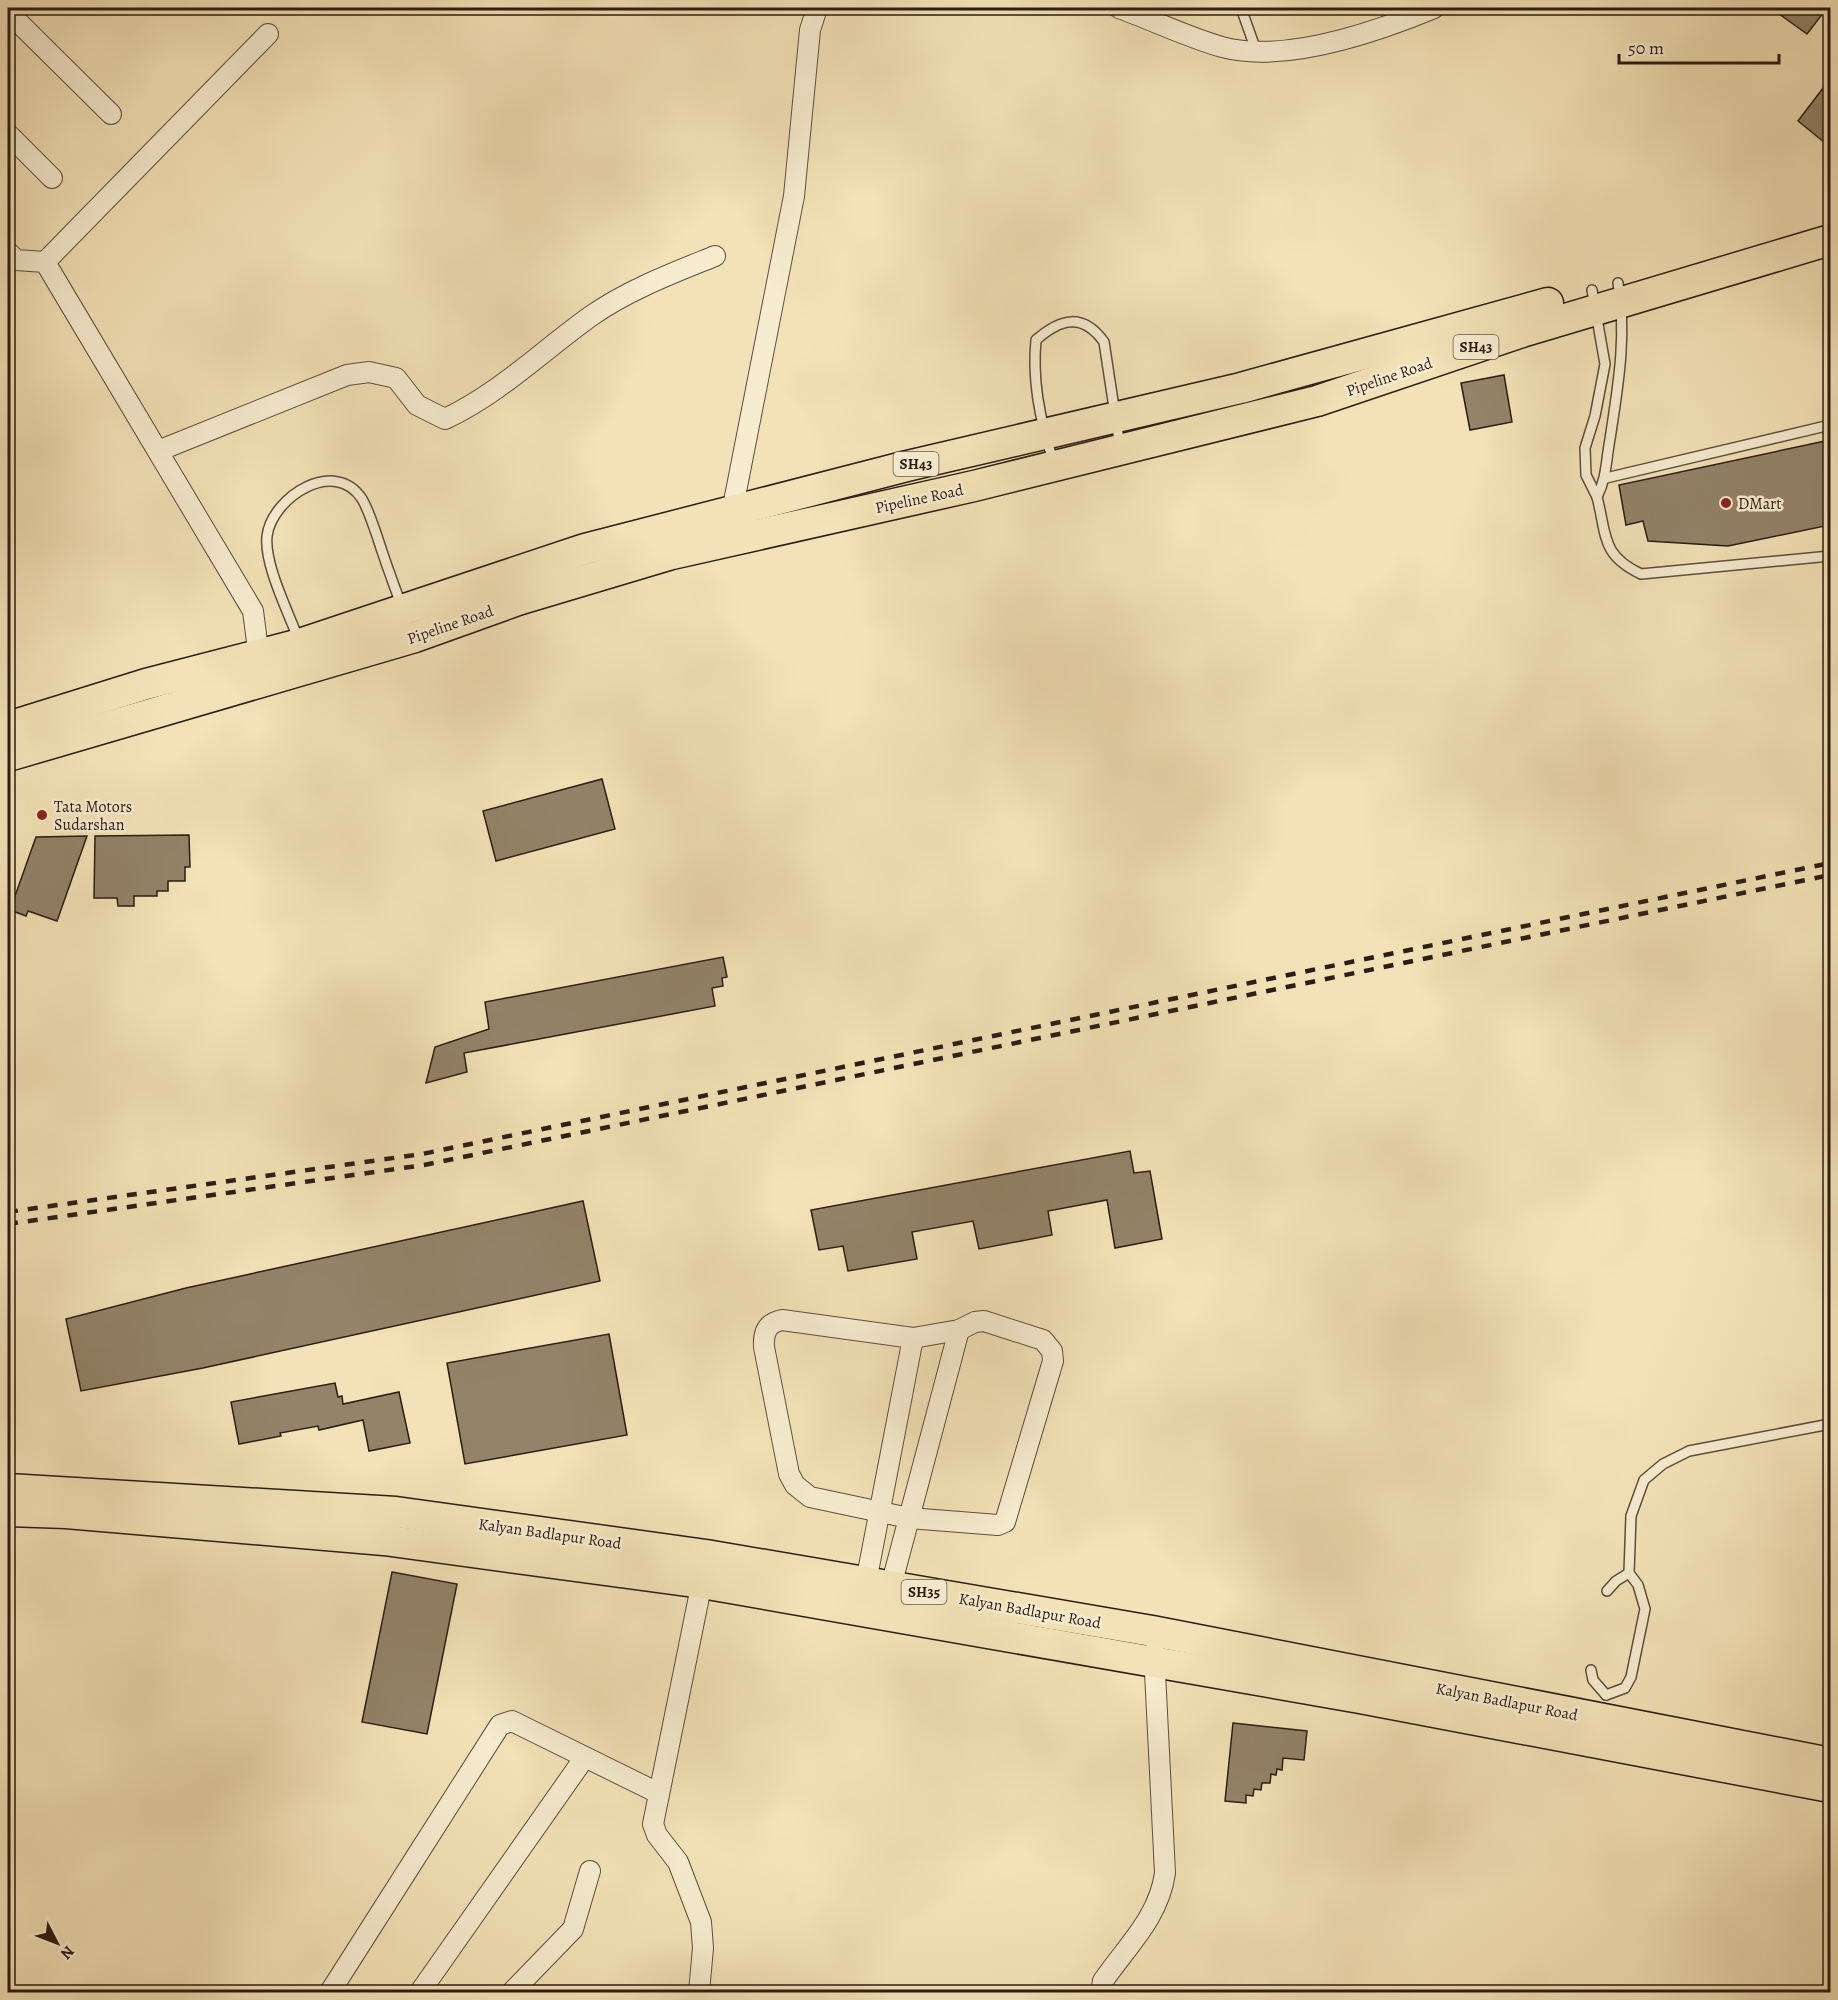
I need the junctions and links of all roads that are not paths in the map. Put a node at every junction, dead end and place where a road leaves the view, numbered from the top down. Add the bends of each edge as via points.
1 (817, 8) edge
2 (1119, 8) edge
3 (1241, 8) edge
4 (1434, 8) edge
5 (8, 12) edge
6 (268, 34) dead end
7 (1257, 53) junction
8 (111, 114) dead end
9 (8, 134) edge
10 (52, 178) dead end
11 (1830, 223) edge
12 (1830, 240) edge
13 (8, 252) edge
14 (715, 256) dead end
15 (45, 262) junction
16 (1607, 296) junction
17 (1400, 358) junction
18 (1115, 417) junction
19 (1830, 425) edge
20 (1044, 434) junction
21 (1120, 449) junction
22 (158, 451) junction
23 (1055, 466) junction
24 (1606, 478) junction
25 (1597, 497) junction
26 (730, 525) junction
27 (1830, 556) edge
28 (408, 623) junction
29 (300, 644) junction
30 (260, 669) junction
31 (19, 735) edge
32 (959, 1330) junction
33 (913, 1338) junction
34 (1830, 1424) edge
35 (8, 1489) edge
36 (8, 1511) edge
37 (881, 1513) junction
38 (909, 1518) junction
39 (704, 1569) junction
40 (1629, 1573) junction
41 (879, 1584) junction
42 (1607, 1591) dead end
43 (1152, 1631) junction
44 (1154, 1662) junction
45 (1591, 1670) dead end
46 (1364, 1686) junction
47 (1588, 1717) junction
48 (585, 1757) junction
49 (1830, 1763) edge
50 (1830, 1787) edge
51 (658, 1793) junction
52 (590, 1871) dead end
53 (330, 1992) edge
54 (420, 1992) edge
55 (512, 1992) edge
56 (699, 1992) edge
57 (1101, 1992) edge

1 - 26 street via 810,30 794,196
2 - 7 street via 1222,47
3 - 7 lane
4 - 7 street via 1350,40
5 - 8 street
6 - 15 street
9 - 10 street
11 - 16 main road, Pipeline Road / SH43
12 - 16 main road, Pipeline Road / SH43
13 - 15 street via 16,260
14 - 22 street via 655,280 592,315 509,381 473,406 445,419 417,405 396,378 369,372 347,375
15 - 22 street
16 - 17 main road, Pipeline Road / SH43
16 - 24 lane via 1622,367
16 - 25 lane via 1605,364 1585,448 1586,475
17 - 18 main road, Pipeline Road / SH43 via 1240,388
17 - 21 main road, Pipeline Road / SH43 via 1317,401
18 - 20 main road, Pipeline Road / SH43
18 - 20 lane via 1104,342 1094,328 1078,321 1053,325 1036,340 1034,360
18 - 21 lane
19 - 24 lane
20 - 23 lane
20 - 26 main road, Pipeline Road / SH43 via 907,466
21 - 23 main road, Pipeline Road / SH43
22 - 30 street via 253,611
23 - 26 main road, Pipeline Road / SH43 via 974,486
24 - 25 lane
25 - 27 lane via 1611,552 1625,566 1641,574
26 - 28 main road, Pipeline Road / SH43 via 585,549
28 - 29 main road, Pipeline Road / SH43
28 - 29 lane via 362,499 347,485 332,481 311,485 291,495 276,509 267,538 268,556
28 - 30 main road, Pipeline Road / SH43
29 - 30 main road, Pipeline Road / SH43
30 - 31 main road, Pipeline Road / SH43 via 146,684
32 - 33 street
32 - 38 street
32 - 38 street via 984,1321 1044,1340 1053,1361 1005,1522 998,1525
33 - 37 street
33 - 37 street via 782,1320 774,1322 763,1336 789,1474 795,1485 810,1497
34 - 40 lane via 1689,1451 1663,1464 1644,1480 1636,1498 1631,1516
35 - 39 main road, Kalyan Badlapur Road / SH35 via 396,1512
36 - 39 main road, Kalyan Badlapur Road / SH35
37 - 38 street
37 - 41 street
38 - 41 street
39 - 41 main road, Kalyan Badlapur Road / SH35
39 - 44 main road, Kalyan Badlapur Road / SH35
39 - 51 street
40 - 42 lane
40 - 47 lane via 1638,1585 1645,1609 1631,1677 1625,1688
41 - 43 main road, Kalyan Badlapur Road / SH35
43 - 44 street
43 - 46 main road, Kalyan Badlapur Road / SH35
44 - 46 main road, Kalyan Badlapur Road / SH35
44 - 57 street via 1165,1873 1162,1893 1151,1916 1102,1981
45 - 47 lane
46 - 47 main road, Kalyan Badlapur Road / SH35
47 - 49 main road, Kalyan Badlapur Road / SH35
47 - 50 main road, Kalyan Badlapur Road / SH35
48 - 51 street
48 - 53 street via 512,1721 500,1725
48 - 54 street
51 - 56 street via 653,1824 678,1862 701,1922
52 - 55 street via 573,1929

